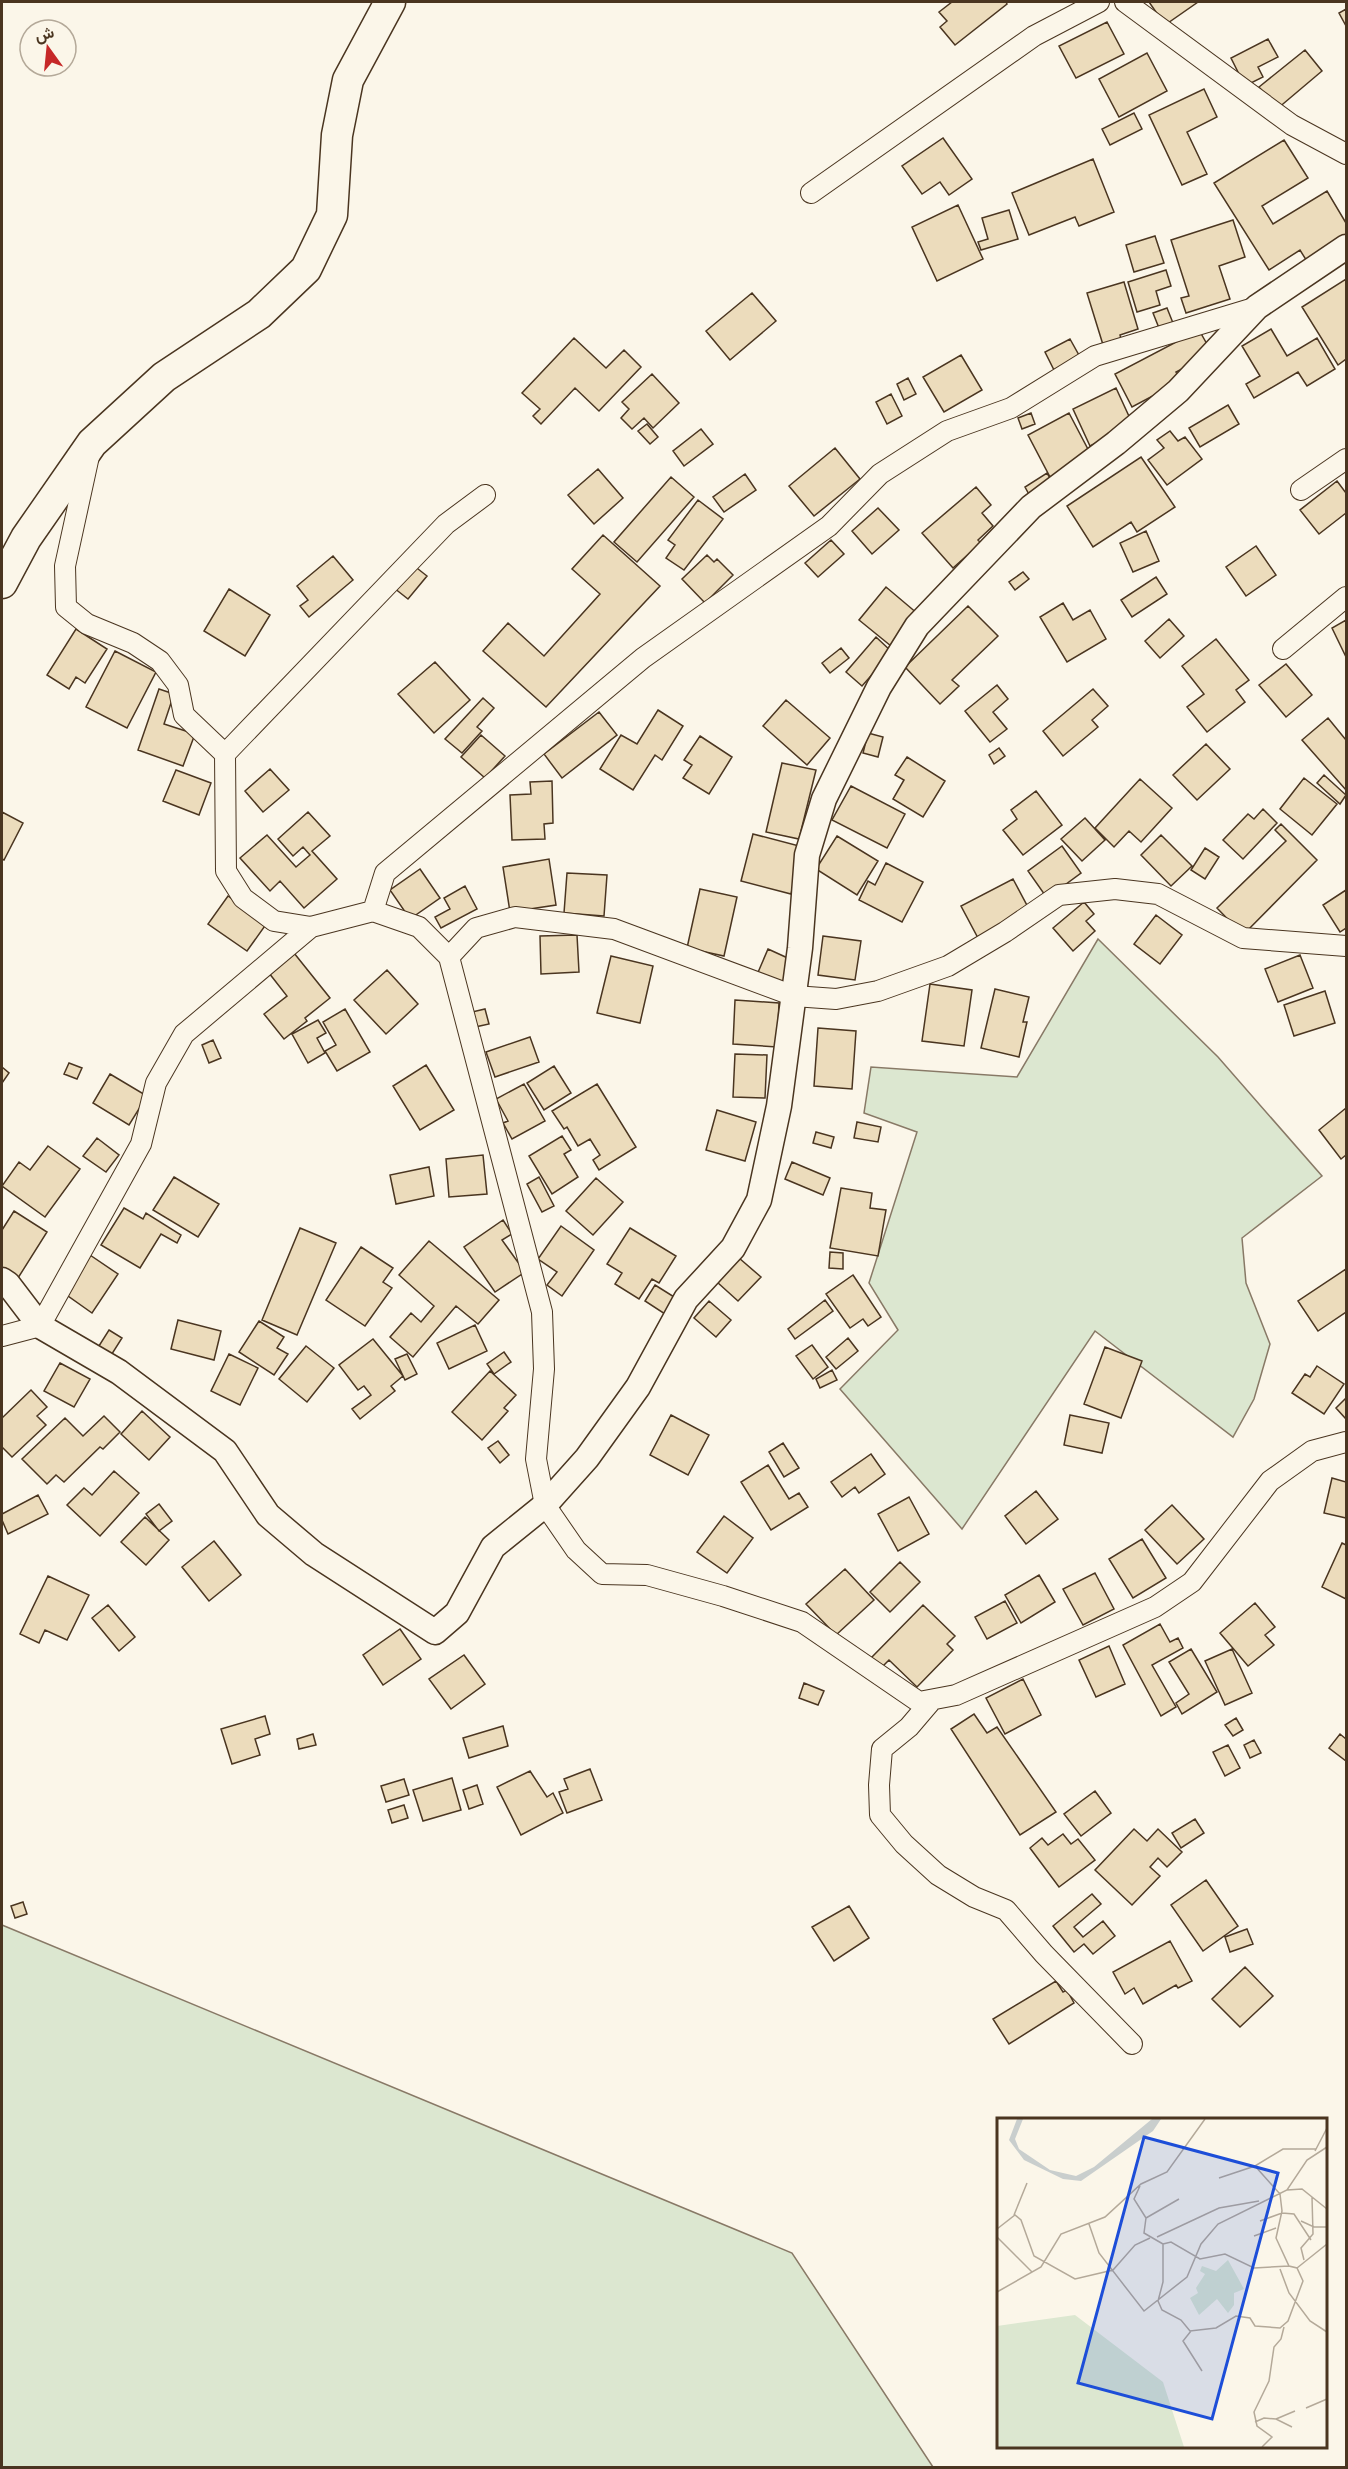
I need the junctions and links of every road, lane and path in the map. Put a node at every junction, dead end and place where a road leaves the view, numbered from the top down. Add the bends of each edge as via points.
1 (390, 2) edge
2 (1099, 2) edge
3 (1125, 2) edge
4 (1347, 154) edge
5 (811, 193) dead end
6 (1347, 247) edge
7 (1257, 307) junction
8 (92, 443) junction
9 (1347, 459) edge
10 (1301, 490) dead end
11 (485, 495) dead end
12 (2, 583) edge
13 (1347, 597) edge
14 (1283, 648) dead end
15 (225, 754) junction
16 (373, 911) junction
17 (311, 927) junction
18 (1347, 946) edge
19 (448, 957) junction
20 (794, 996) junction
21 (2, 1280) edge
22 (40, 1326) junction
23 (2, 1336) edge
24 (1347, 1442) edge
25 (544, 1504) junction
26 (932, 1700) junction
27 (1132, 2044) dead end

1 - 8 main road via 348,80 337,135 332,215 306,269 259,314 164,377
2 - 5 street via 1024,43
3 - 4 street via 1292,125
6 - 7 street
7 - 16 street via 1095,356 1011,408 947,431 880,474 829,526 643,658 385,873
7 - 20 street via 1178,391 1031,507 917,626 879,687 824,799 807,855
8 - 12 main road via 26,538
8 - 15 street via 65,566 66,607 87,624 133,643 160,661 178,684 184,715
9 - 10 street
11 - 15 street via 446,524
13 - 14 street
15 - 17 street via 226,871 243,898 274,921
16 - 17 street
16 - 19 street via 419,927
17 - 22 street via 184,1034 156,1083 141,1144
18 - 20 street via 1242,938 1158,894 1115,889 1059,895 948,966 878,991 836,999
19 - 20 street via 476,927 515,917 614,929
19 - 25 street via 542,1312 544,1368 536,1459
20 - 25 street via 779,1106 759,1200 733,1248 686,1299 638,1388 587,1458
21 - 22 street
22 - 23 street
22 - 25 street via 119,1372 225,1451 268,1515 286,1531 314,1554 435,1632 457,1613 493,1547
24 - 26 street via 1312,1451 1270,1481 1192,1582 1155,1607 956,1695
25 - 26 street via 576,1550 602,1574 647,1575 802,1622 918,1702
26 - 27 street via 909,1727 882,1749 880,1815 938,1875 974,1897 1006,1910

